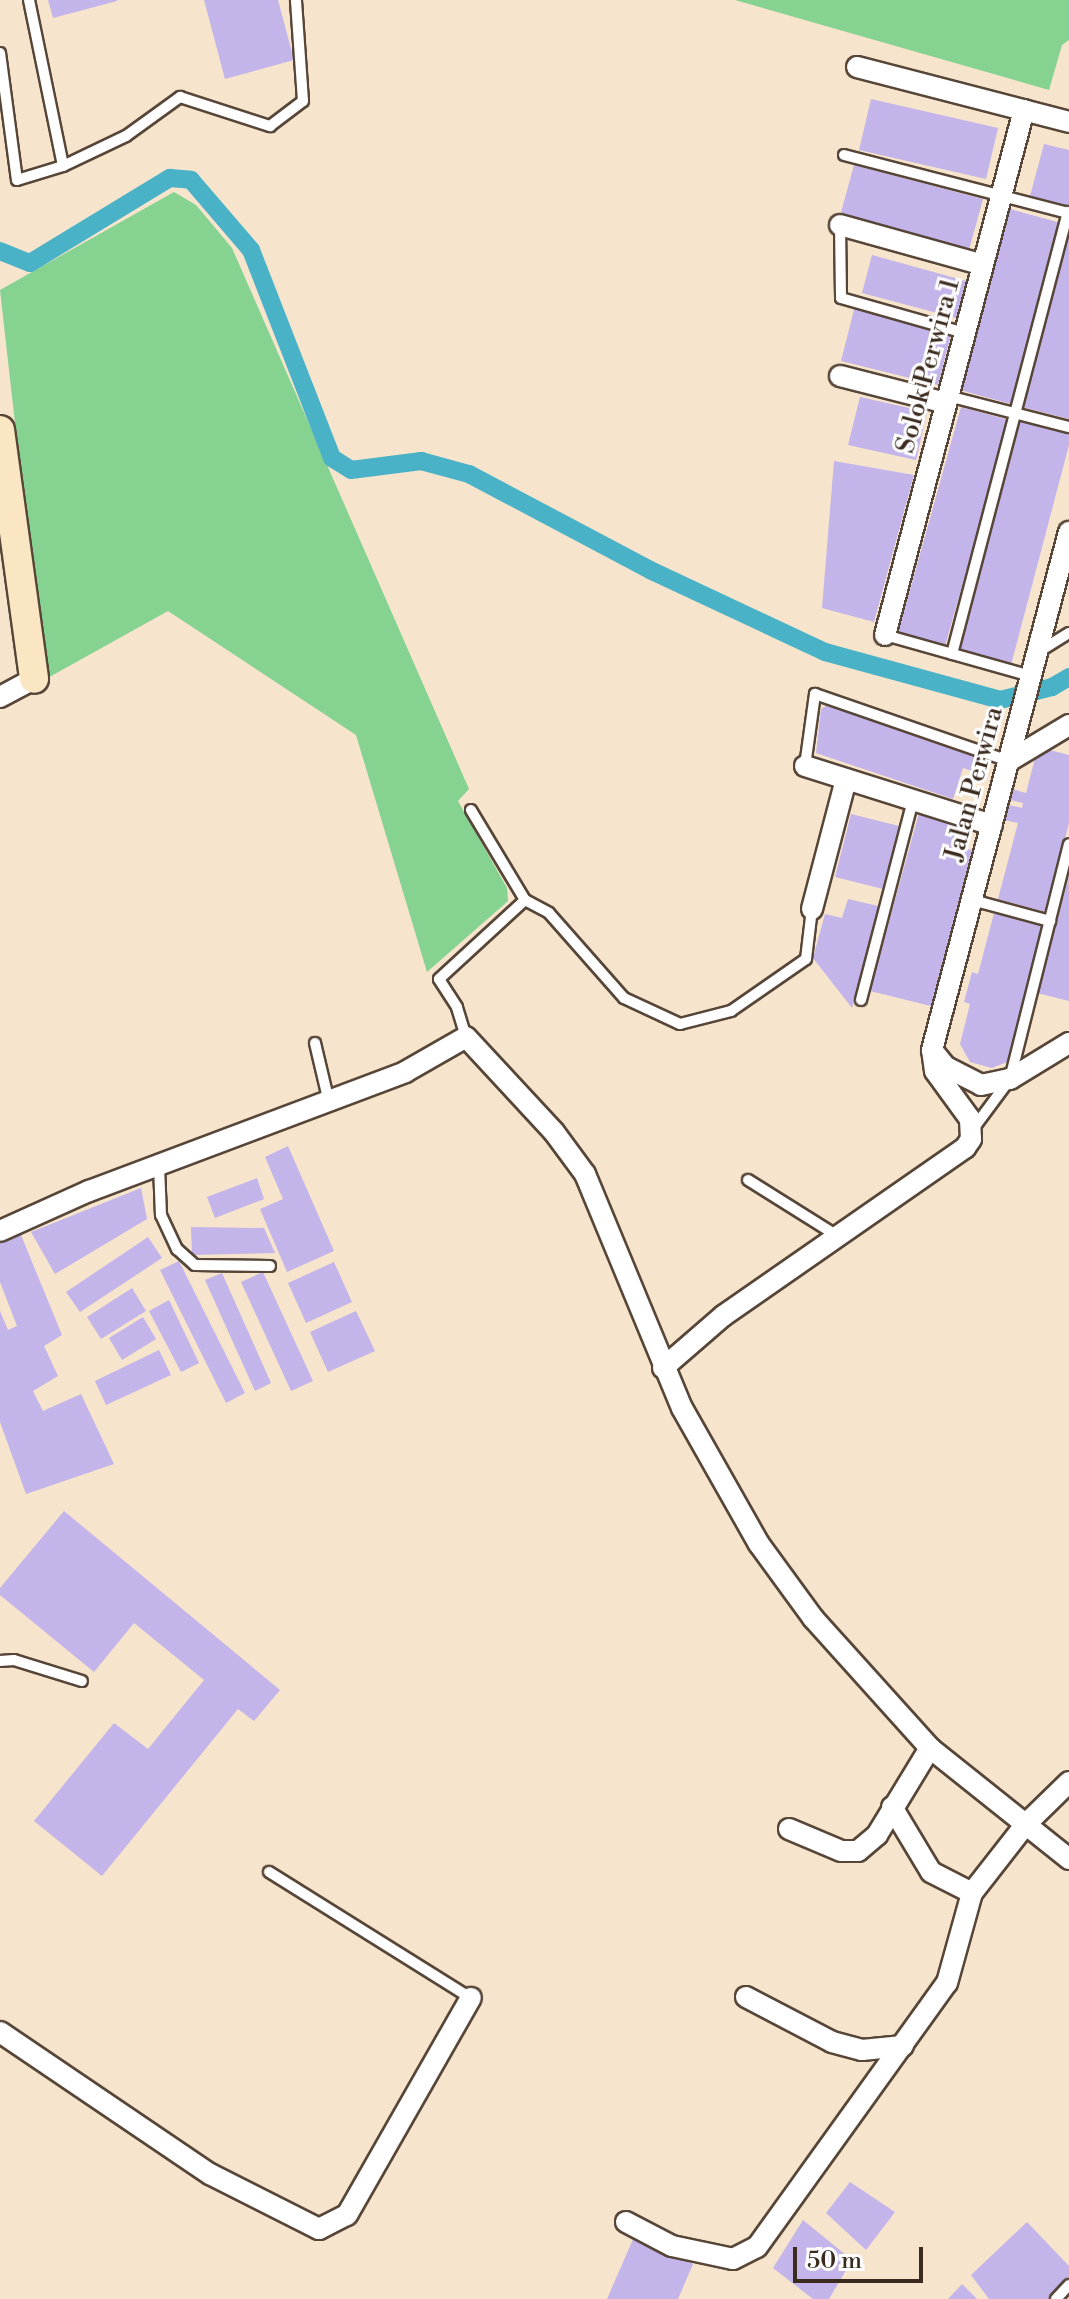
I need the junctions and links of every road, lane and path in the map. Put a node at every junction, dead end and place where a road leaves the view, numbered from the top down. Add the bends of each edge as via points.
1 (29, 0) edge
2 (296, 0) edge
3 (0, 53) edge
4 (857, 67) dead end
5 (1024, 110) junction
6 (1069, 122) edge
7 (844, 155) dead end
8 (63, 166) junction
9 (1001, 195) junction
10 (1068, 212) edge
11 (840, 225) joint
12 (983, 265) junction
13 (965, 333) junction
14 (840, 376) dead end
15 (947, 399) junction
16 (1015, 413) junction
17 (1069, 427) edge
18 (0, 430) edge
19 (1069, 532) edge
20 (1069, 633) edge
21 (885, 635) joint
22 (1038, 652) junction
23 (952, 654) junction
24 (1031, 676) junction
25 (34, 679) joint
26 (0, 697) edge
27 (1069, 725) edge
28 (1009, 761) junction
29 (805, 766) joint
30 (846, 779) junction
31 (913, 800) junction
32 (471, 810) dead end
33 (992, 825) junction
34 (1069, 846) edge
35 (525, 900) junction
36 (972, 900) junction
37 (812, 909) joint
38 (1050, 921) junction
39 (861, 1000) dead end
40 (466, 1037) junction
41 (315, 1043) dead end
42 (1069, 1043) edge
43 (932, 1050) junction
44 (1010, 1079) junction
45 (329, 1102) junction
46 (973, 1129) junction
47 (159, 1166) junction
48 (748, 1180) dead end
49 (0, 1231) edge
50 (834, 1234) junction
51 (270, 1266) dead end
52 (663, 1368) junction
53 (0, 1661) edge
54 (82, 1681) dead end
55 (930, 1748) junction
56 (1069, 1782) edge
57 (892, 1807) junction
58 (1026, 1824) junction
59 (789, 1829) dead end
60 (1069, 1859) edge
61 (269, 1872) dead end
62 (972, 1893) junction
63 (746, 1997) dead end
64 (471, 1998) joint
65 (0, 2032) edge
66 (903, 2046) junction
67 (626, 2222) dead end
68 (1069, 2285) edge
69 (1056, 2299) edge

1 - 8 lane
2 - 8 lane via 303,101 270,126 180,97 126,136
3 - 8 lane via 17,180
4 - 5 street
5 - 6 street
5 - 9 street, Solok Perwira 1
7 - 9 lane
9 - 10 lane
9 - 12 street, Solok Perwira 1
10 - 16 lane
11 - 12 street
11 - 13 lane via 841,298
12 - 13 street, Solok Perwira 1
13 - 15 street, Solok Perwira 1
14 - 15 street
15 - 16 lane
15 - 21 street, Solok Perwira 1
16 - 17 lane
16 - 23 lane
18 - 25 street
19 - 22 street, Jalan Perwira
20 - 22 lane
21 - 23 lane
22 - 24 street, Jalan Perwira
23 - 24 lane
24 - 28 street, Jalan Perwira
25 - 26 street
27 - 28 street
28 - 29 lane via 815,694
28 - 33 street, Jalan Perwira
29 - 30 street
30 - 31 street
30 - 37 street
31 - 33 street
31 - 39 lane
32 - 35 lane
33 - 36 street, Jalan Perwira
34 - 38 lane
35 - 37 lane via 549,913 624,998 680,1024 731,1011 806,959
35 - 40 lane via 439,979 457,1007
36 - 38 lane
36 - 43 street, Jalan Perwira
38 - 44 lane
40 - 45 street via 405,1072
40 - 52 street via 554,1132 585,1174
41 - 45 lane
42 - 44 street
43 - 44 street via 962,1078 981,1085
43 - 46 street via 935,1071
44 - 46 lane
45 - 47 street
46 - 50 street via 965,1148
47 - 49 street
47 - 51 lane via 161,1215 177,1249 195,1265
48 - 50 lane
50 - 52 street via 693,1338
52 - 55 street via 759,1544 813,1618
53 - 54 lane via 14,1660
55 - 57 street
55 - 58 street
56 - 58 street
57 - 59 street via 877,1835 858,1851 841,1851
57 - 62 street via 931,1872
58 - 60 street
58 - 62 street
61 - 64 lane
62 - 66 street via 947,1983
63 - 66 street via 832,2042 862,2050
64 - 65 street via 347,2215 319,2229 210,2174
66 - 67 street via 757,2247 733,2259 672,2246
68 - 69 lane

